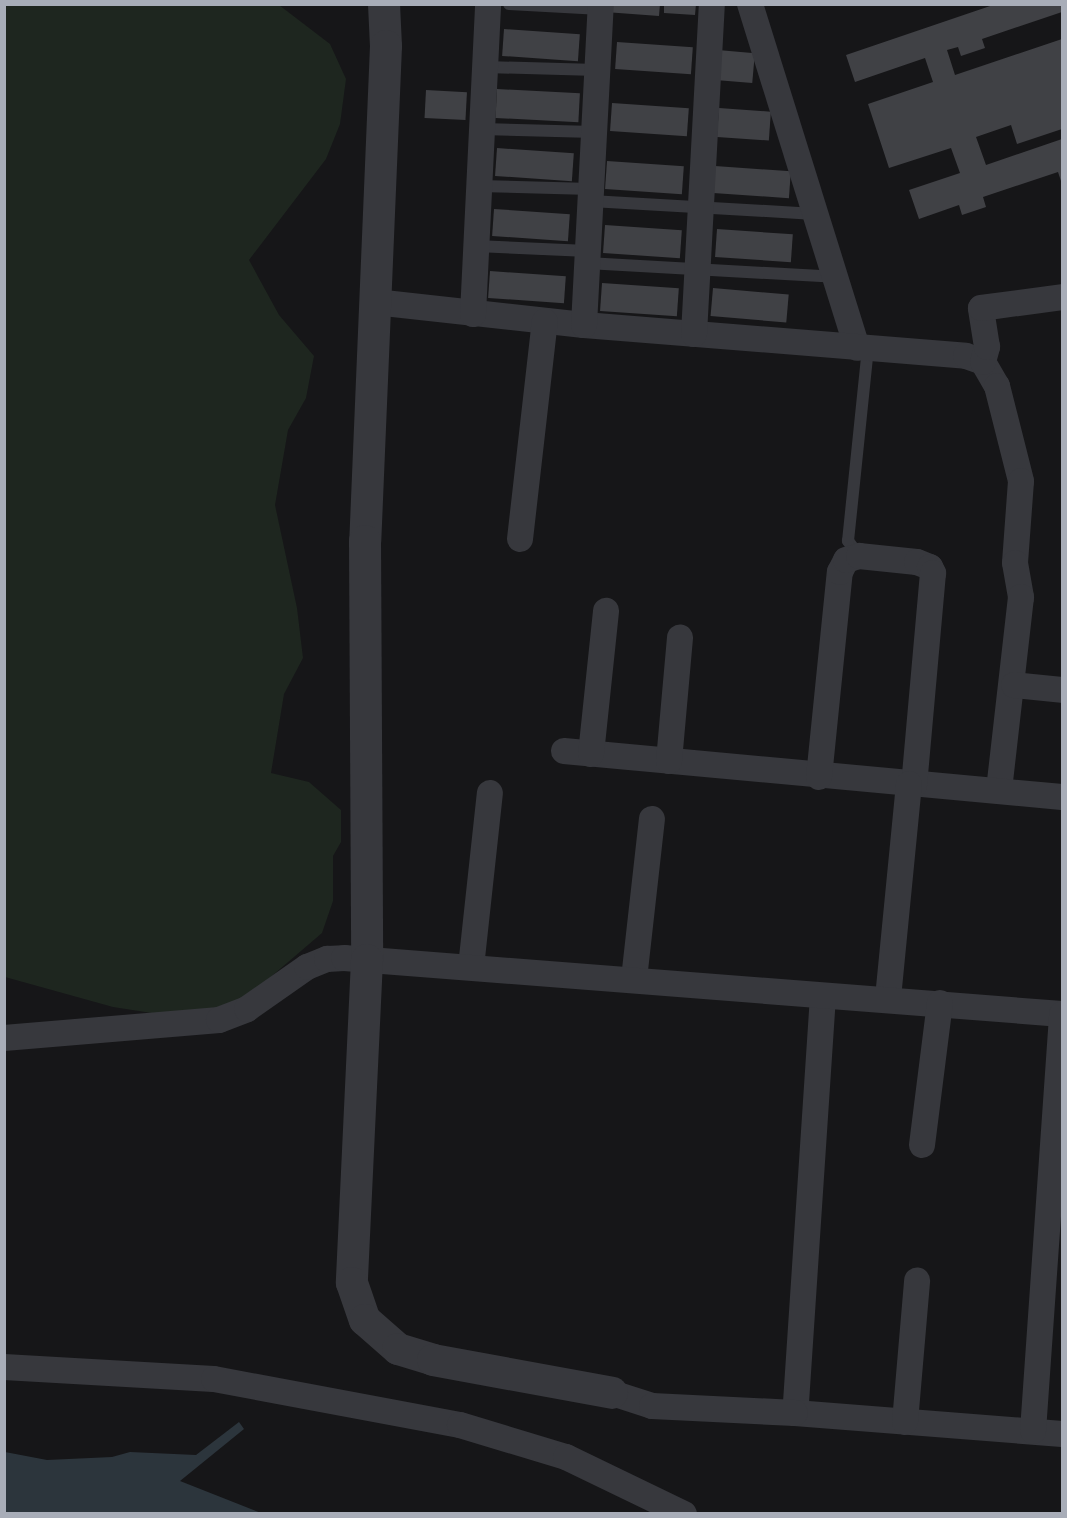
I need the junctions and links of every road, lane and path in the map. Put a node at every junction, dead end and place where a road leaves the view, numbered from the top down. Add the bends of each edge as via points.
1 (384, 4) edge
2 (488, 4) edge
3 (509, 4) edge
4 (712, 4) edge
5 (601, 7) edge
6 (758, 7) edge
7 (485, 67) junction
8 (597, 70) junction
9 (482, 129) junction
10 (594, 132) junction
11 (479, 186) junction
12 (591, 195) junction
13 (701, 208) junction
14 (815, 214) junction
15 (476, 246) junction
16 (588, 257) junction
17 (697, 270) junction
18 (835, 277) junction
19 (1062, 297) edge
20 (375, 302) junction
21 (473, 314) junction
22 (545, 321) junction
23 (584, 325) junction
24 (694, 334) junction
25 (862, 348) junction
26 (982, 362) junction
27 (520, 539) dead end
28 (859, 556) junction
29 (606, 611) dead end
30 (680, 637) dead end
31 (1014, 685) junction
32 (1062, 690) edge
33 (564, 751) dead end
34 (591, 754) junction
35 (669, 762) junction
36 (819, 777) junction
37 (911, 784) junction
38 (999, 791) junction
39 (490, 793) dead end
40 (1062, 797) edge
41 (652, 819) dead end
42 (367, 960) junction
43 (471, 967) junction
44 (634, 979) junction
45 (824, 996) junction
46 (888, 998) junction
47 (940, 1003) junction
48 (1062, 1014) edge
49 (4, 1038) edge
50 (922, 1145) dead end
51 (917, 1281) dead end
52 (4, 1367) edge
53 (612, 1393) joint
54 (795, 1413) junction
55 (905, 1422) junction
56 (1033, 1431) junction
57 (1062, 1434) edge
58 (684, 1514) edge

1 - 20 street via 386,46
2 - 7 street
3 - 5 lane
4 - 13 street
5 - 8 street
6 - 14 street
7 - 8 lane
7 - 9 street
8 - 10 street
9 - 10 lane
9 - 11 street
10 - 12 street
11 - 12 lane
11 - 15 street
12 - 13 lane
12 - 16 street
13 - 14 lane
13 - 17 street
14 - 18 street
15 - 16 lane
15 - 21 street
16 - 17 lane
16 - 23 street
17 - 18 lane
17 - 24 street
18 - 25 street
19 - 26 street via 981,308 987,347
20 - 21 street
20 - 42 street via 365,541
21 - 22 street
22 - 23 street
22 - 27 street
23 - 24 street
24 - 25 street
25 - 26 street via 966,356
25 - 28 lane via 848,541
26 - 31 street via 997,386 1021,481 1015,563 1022,597
28 - 36 street via 846,560 840,572
28 - 37 street via 917,562 930,567 933,573
29 - 34 street
30 - 35 street
31 - 32 street
31 - 38 street
33 - 34 street
34 - 35 street
35 - 36 street
36 - 37 street
37 - 38 street
37 - 46 street
38 - 40 street
39 - 43 street
41 - 44 street
42 - 43 street
42 - 49 street via 327,959 307,967 247,1009 219,1020
42 - 53 street via 363,1120 352,1266 359,1310 380,1336 412,1354
43 - 44 street
44 - 45 street
45 - 46 street
45 - 54 street
46 - 47 street
47 - 48 street
47 - 50 street
48 - 56 street
51 - 55 street
52 - 58 street via 214,1379 460,1425 566,1457
53 - 54 street via 652,1406
54 - 55 street
55 - 56 street
56 - 57 street

